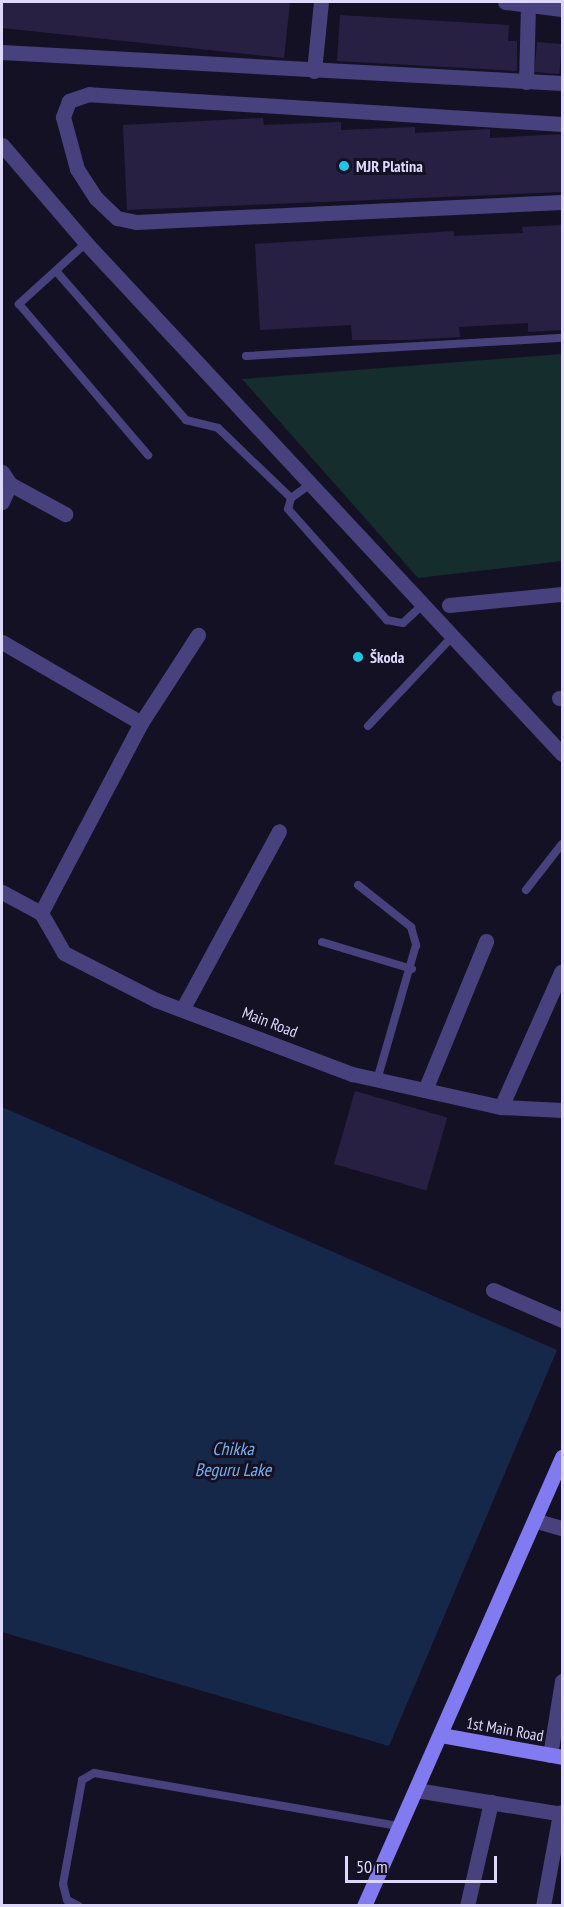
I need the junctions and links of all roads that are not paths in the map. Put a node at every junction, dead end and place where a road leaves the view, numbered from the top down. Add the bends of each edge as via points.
1 (321, 2) edge
2 (505, 2) edge
3 (528, 4) junction
4 (562, 9) edge
5 (2, 52) edge
6 (314, 72) junction
7 (526, 82) junction
8 (562, 83) edge
9 (562, 124) edge
10 (2, 146) edge
11 (562, 202) edge
12 (86, 243) junction
13 (56, 271) junction
14 (562, 338) edge
15 (246, 356) dead end
16 (148, 455) dead end
17 (6, 478) edge
18 (309, 485) junction
19 (291, 498) junction
20 (2, 502) edge
21 (65, 514) dead end
22 (562, 594) edge
23 (449, 605) dead end
24 (421, 606) junction
25 (198, 635) dead end
26 (451, 638) junction
27 (2, 642) edge
28 (141, 723) junction
29 (368, 726) dead end
30 (562, 754) edge
31 (279, 831) dead end
32 (562, 844) edge
33 (358, 885) dead end
34 (526, 890) dead end
35 (2, 892) edge
36 (41, 913) junction
37 (486, 941) dead end
38 (322, 942) dead end
39 (412, 969) junction
40 (561, 972) dead end
41 (183, 1008) junction
42 (377, 1080) junction
43 (425, 1090) junction
44 (501, 1107) junction
45 (562, 1110) edge
46 (493, 1290) dead end
47 (562, 1320) edge
48 (562, 1457) edge
49 (537, 1521) junction
50 (562, 1528) edge
51 (562, 1681) edge
52 (441, 1736) junction
53 (556, 1756) edge
54 (416, 1790) junction
55 (491, 1802) junction
56 (561, 1814) edge
57 (399, 1826) junction
58 (366, 1904) edge
59 (79, 1905) edge
60 (466, 1905) edge
61 (543, 1905) edge

1 - 6 street
2 - 3 street
3 - 4 street
3 - 7 street
5 - 6 street
6 - 7 street
7 - 8 street
9 - 11 street via 89,94 69,101 63,117 77,169 96,198 117,218 136,222
10 - 12 street
12 - 13 lane
12 - 18 street
13 - 16 lane via 19,304
13 - 19 lane via 186,420 218,428
14 - 15 lane
17 - 20 street
17 - 21 street
18 - 19 lane
18 - 24 street
19 - 24 lane via 288,509 387,620 403,623
22 - 23 street
24 - 26 street
25 - 28 street
26 - 29 lane
26 - 30 street
27 - 28 street
28 - 36 street
31 - 41 street
32 - 34 lane
33 - 39 lane via 411,927 416,945
35 - 36 street
36 - 41 street, Main Road via 64,953 156,1000
37 - 43 street
38 - 39 lane
39 - 42 lane
40 - 44 street
41 - 42 street, Main Road
42 - 43 street, Main Road
43 - 44 street, Main Road
44 - 45 street, Main Road
46 - 47 street
48 - 49 street
49 - 50 street
49 - 52 street
51 - 53 street
52 - 53 street, 1st Main Road
52 - 54 street
54 - 55 street
54 - 57 street
55 - 56 street
55 - 60 street
56 - 61 street
57 - 58 street
57 - 59 lane via 94,1773 82,1780 63,1884 67,1899

